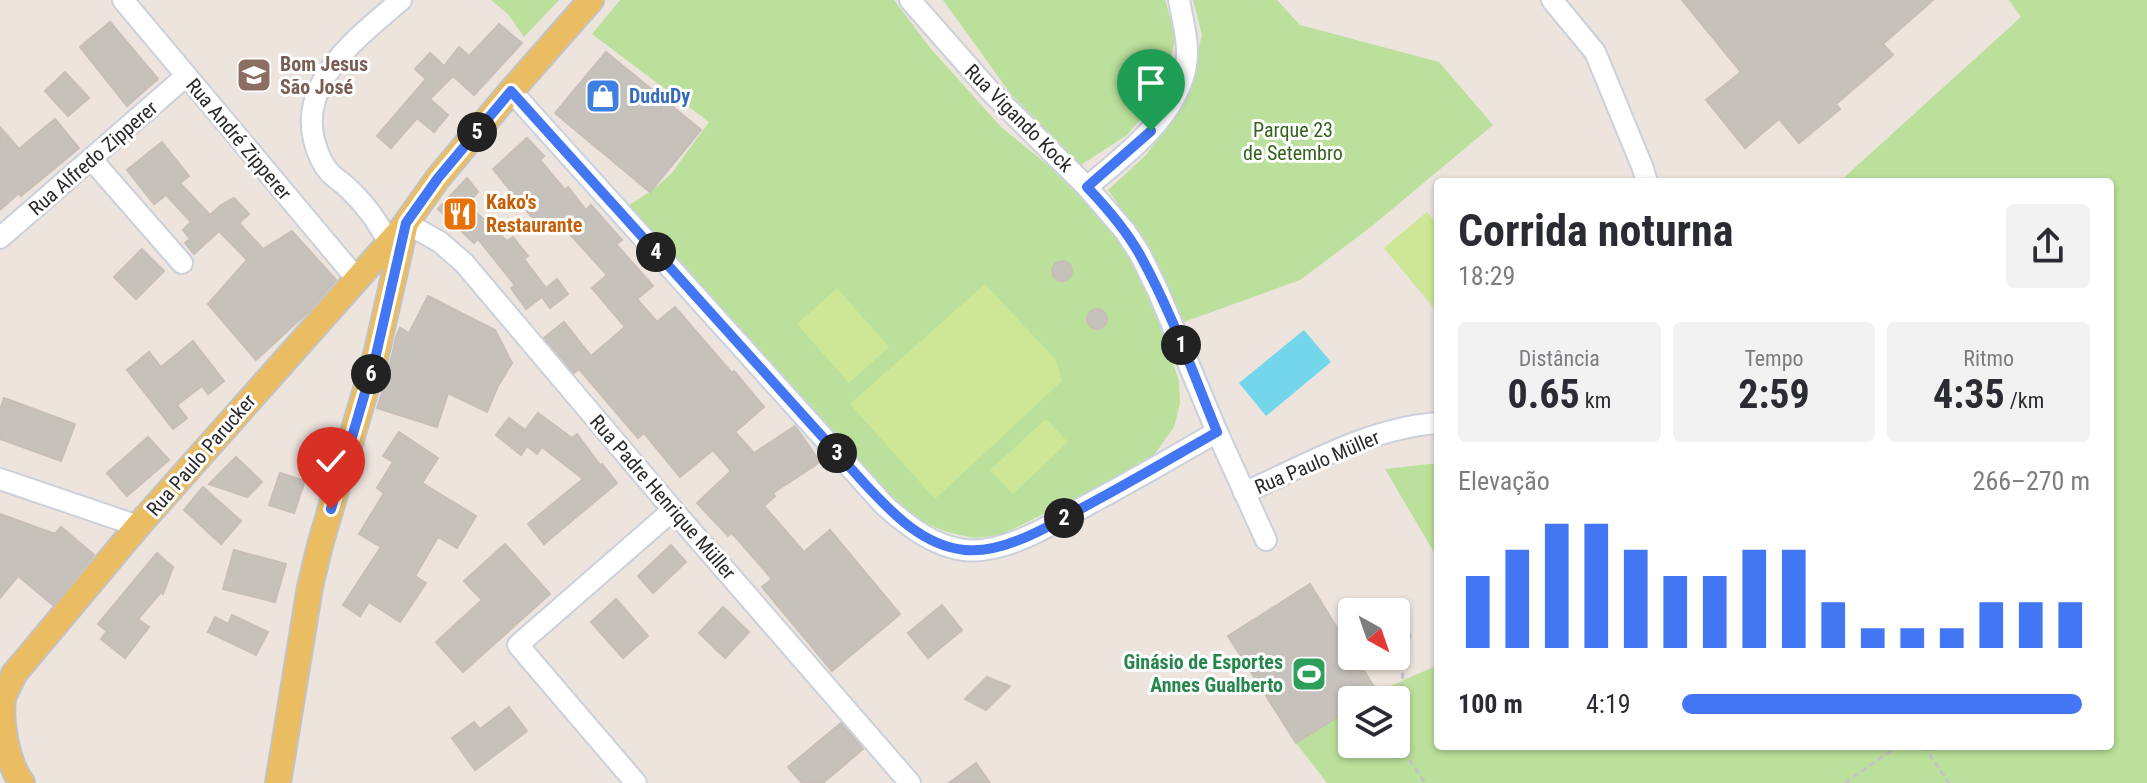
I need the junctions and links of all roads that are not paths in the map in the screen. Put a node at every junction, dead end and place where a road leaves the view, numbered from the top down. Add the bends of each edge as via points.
1 (123, 0) edge
2 (401, 0) edge
3 (591, 0) edge
4 (910, 0) edge
5 (1179, 0) edge
6 (1552, 0) edge
7 (186, 76) junction
8 (511, 91) junction
9 (92, 160) junction
10 (1646, 178) edge
11 (1087, 187) junction
12 (371, 212) junction
13 (411, 215) junction
14 (0, 238) edge
15 (394, 253) junction
16 (182, 263) dead end
17 (356, 278) junction
18 (389, 297) junction
19 (1434, 423) edge
20 (1217, 432) junction
21 (0, 479) edge
22 (1244, 493) junction
23 (673, 510) junction
24 (138, 526) junction
25 (1266, 540) dead end
26 (7, 683) edge
27 (22, 783) edge
28 (278, 783) edge
29 (636, 783) edge
30 (910, 783) edge

1 - 7 street, Rua André Zipperer
2 - 12 street via 328,72 313,114 312,133 322,162
3 - 8 main road
4 - 11 street, Rua Vigando Kock via 990,91
5 - 11 street via 1187,56 1176,93 1151,131
6 - 10 street via 1595,52
7 - 9 street, Rua Alfredo Zipperer
7 - 17 street, Rua André Zipperer
8 - 13 main road
8 - 20 street via 885,506 924,537 965,550 1018,540
9 - 14 street, Rua Alfredo Zipperer
9 - 16 street
11 - 20 street, Rua Vigando Kock via 1140,254
12 - 13 street
12 - 15 street
13 - 15 main road
13 - 23 street, Rua Padre Henrique Müller via 464,263
15 - 17 main road, Rua Paulo Parucker
15 - 18 main road
17 - 18 main road via 377,276
17 - 24 main road, Rua Paulo Parucker
18 - 28 main road via 310,587
19 - 22 street, Rua Paulo Müller via 1376,435
20 - 22 street, Rua Vigando Kock
21 - 24 street
22 - 25 street, Rua Vigando Kock
23 - 29 street via 518,645
23 - 30 street, Rua Padre Henrique Müller
24 - 26 main road, Rua Paulo Parucker
26 - 27 main road via 2,725 9,760

